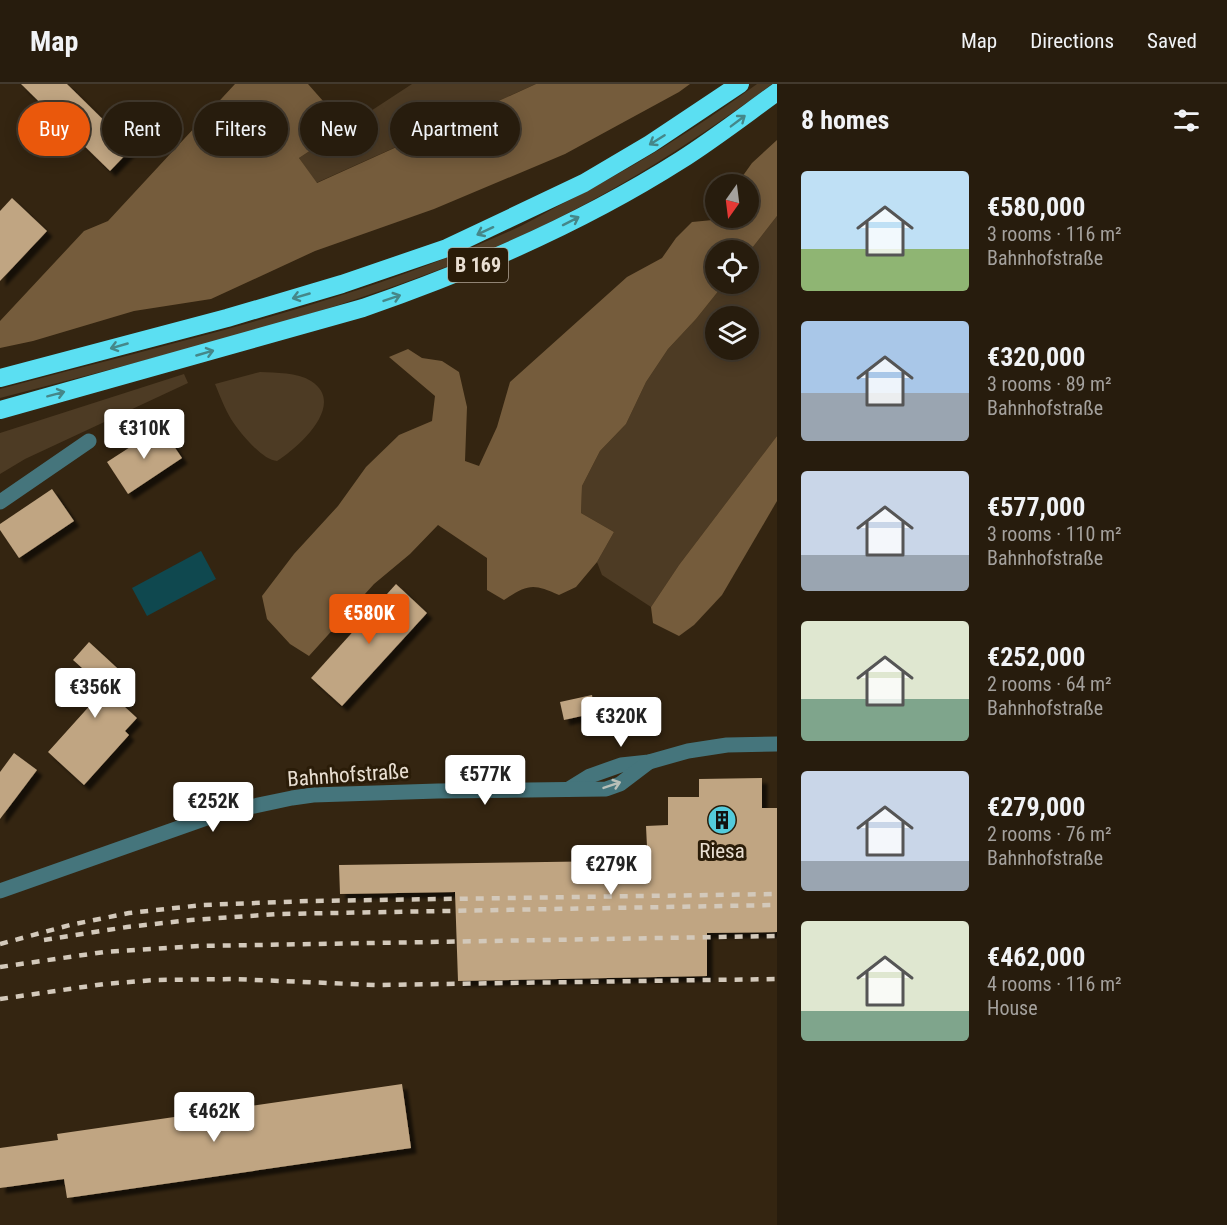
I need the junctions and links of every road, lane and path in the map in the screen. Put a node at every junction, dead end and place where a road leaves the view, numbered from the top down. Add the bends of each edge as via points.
1 (740, 84) edge
2 (777, 92) edge
3 (0, 378) edge
4 (0, 410) edge
5 (89, 441) dead end
6 (0, 502) edge
7 (777, 744) edge
8 (0, 891) edge

1 -> 3 highway, B 169 via 584,183 447,248 342,285
4 -> 2 highway, B 169 via 422,288 524,245 629,191 681,160
5 - 6 street
7 - 8 street, Bahnhofstraße via 688,751 649,762 620,784 606,789 292,798 221,813

